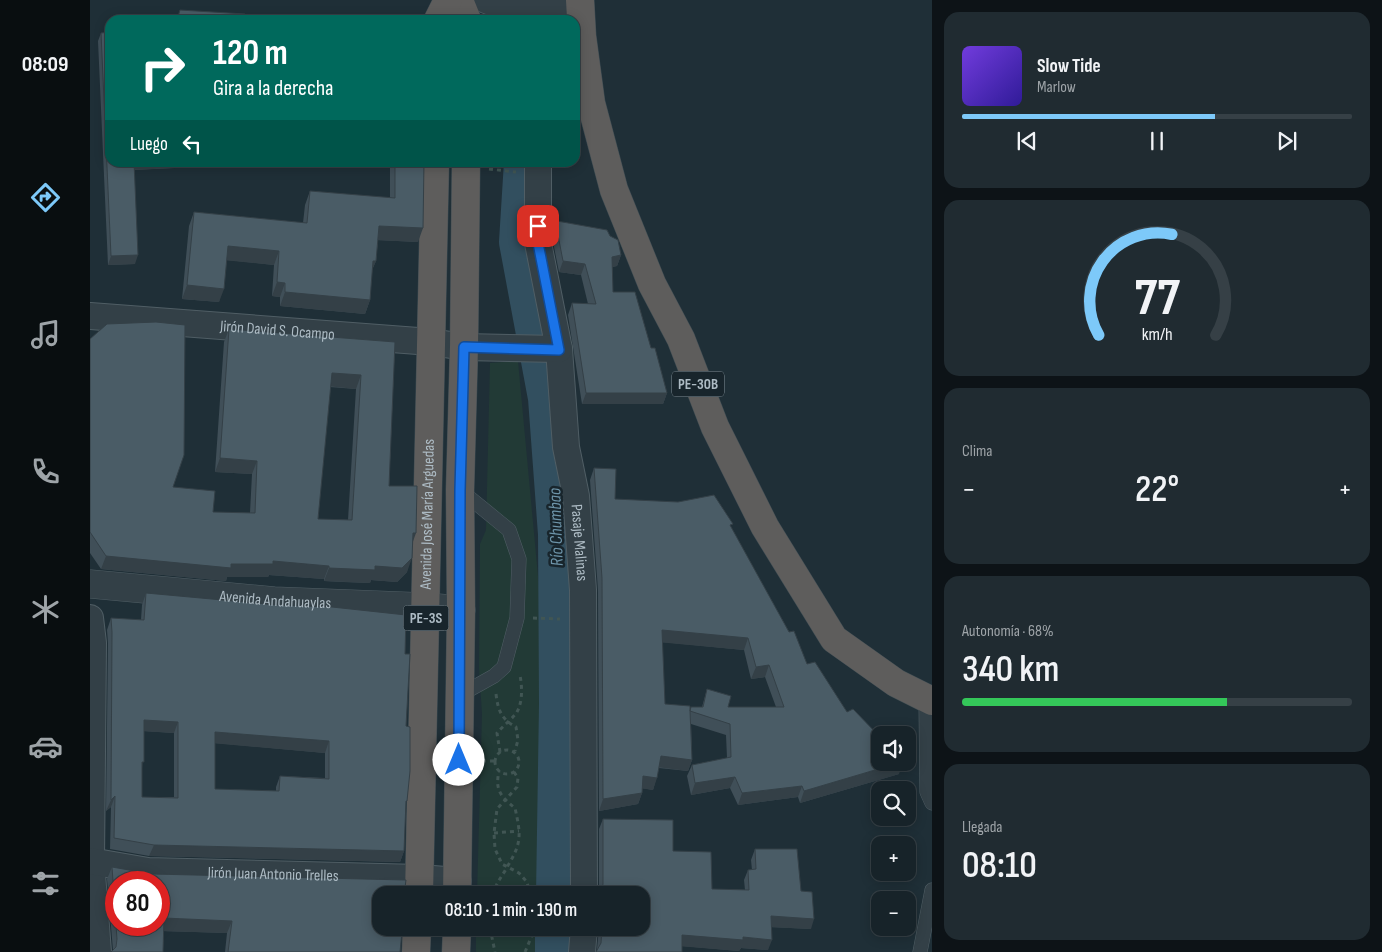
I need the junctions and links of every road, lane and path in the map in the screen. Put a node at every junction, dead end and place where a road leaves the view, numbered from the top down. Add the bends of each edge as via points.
1 (448, 0) edge
2 (459, 0) edge
3 (493, 2) edge
4 (575, 5) edge
5 (440, 15) edge
6 (466, 15) edge
7 (580, 27) edge
8 (435, 167) edge
9 (466, 167) edge
10 (538, 167) edge
11 (90, 316) edge
12 (431, 342) junction
13 (464, 347) junction
14 (556, 350) junction
15 (460, 490) junction
16 (90, 584) edge
17 (426, 607) junction
18 (461, 610) junction
19 (90, 618) edge
20 (542, 619) dead end
21 (561, 619) dead end
22 (508, 653) junction
23 (494, 676) junction
24 (460, 695) junction
25 (929, 700) edge
26 (506, 722) junction
27 (500, 752) junction
28 (515, 752) junction
29 (499, 770) junction
30 (514, 772) junction
31 (506, 800) junction
32 (932, 803) edge
33 (519, 831) junction
34 (494, 833) junction
35 (90, 861) edge
36 (507, 868) junction
37 (419, 886) edge
38 (458, 886) edge
39 (496, 886) edge
40 (528, 886) edge
41 (584, 886) edge
42 (932, 890) edge
43 (417, 936) edge
44 (457, 936) edge
45 (492, 936) edge
46 (532, 936) edge
47 (583, 936) edge
48 (98, 952) edge
49 (416, 952) edge
50 (456, 952) edge
51 (496, 952) edge
52 (525, 952) edge
53 (582, 952) edge
54 (920, 952) edge

1 - 5 highway
2 - 6 highway
3 - 4 street
7 - 25 highway, PE-30B via 592,103 614,190 652,284 681,339 715,427 765,527 834,639 896,683
8 - 12 highway, Avenida José María Arguedas / PE-3S
9 - 13 highway, Avenida José María Arguedas / PE-3S
10 - 14 street, Pasaje Malinas via 538,243
11 - 12 street, Jirón David S. Ocampo
12 - 13 street, Jirón David S. Ocampo
12 - 17 highway, Avenida José María Arguedas / PE-3S
13 - 14 street, Jirón David S. Ocampo
13 - 15 highway, Avenida José María Arguedas / PE-3S
14 - 41 street, Pasaje Malinas via 566,447 576,496 583,590
15 - 18 highway, Avenida José María Arguedas / PE-3S
15 - 22 lane via 509,530 519,559 517,618
16 - 17 street, Avenida Andahuaylas via 274,601
17 - 18 street, Avenida Andahuaylas
17 - 37 highway, Avenida José María Arguedas / PE-3S
18 - 24 highway, Avenida José María Arguedas / PE-3S
19 - 35 street
20 - 21 path
22 - 23 lane via 504,667
22 - 26 path via 520,670 522,689 517,713
23 - 24 lane
23 - 26 path via 498,706
24 - 38 highway, Avenida José María Arguedas / PE-3S
25 - 32 lane via 927,792
26 - 27 path via 497,733
26 - 28 path via 516,727 518,740
27 - 28 path via 507,749
27 - 29 path via 496,759
28 - 30 path via 520,762
29 - 30 path via 506,774
29 - 31 path via 497,783
30 - 31 path via 518,778 517,787
31 - 33 path via 515,808
31 - 34 path via 497,809
33 - 34 path
33 - 36 path via 518,847
34 - 36 path via 495,849
35 - 37 street, Jirón Juan Antonio Trelles via 148,871
35 - 48 street
36 - 39 path
36 - 40 path via 519,873
42 - 54 lane
43 - 49 highway
44 - 50 highway
45 - 51 path
46 - 52 path
47 - 53 street

